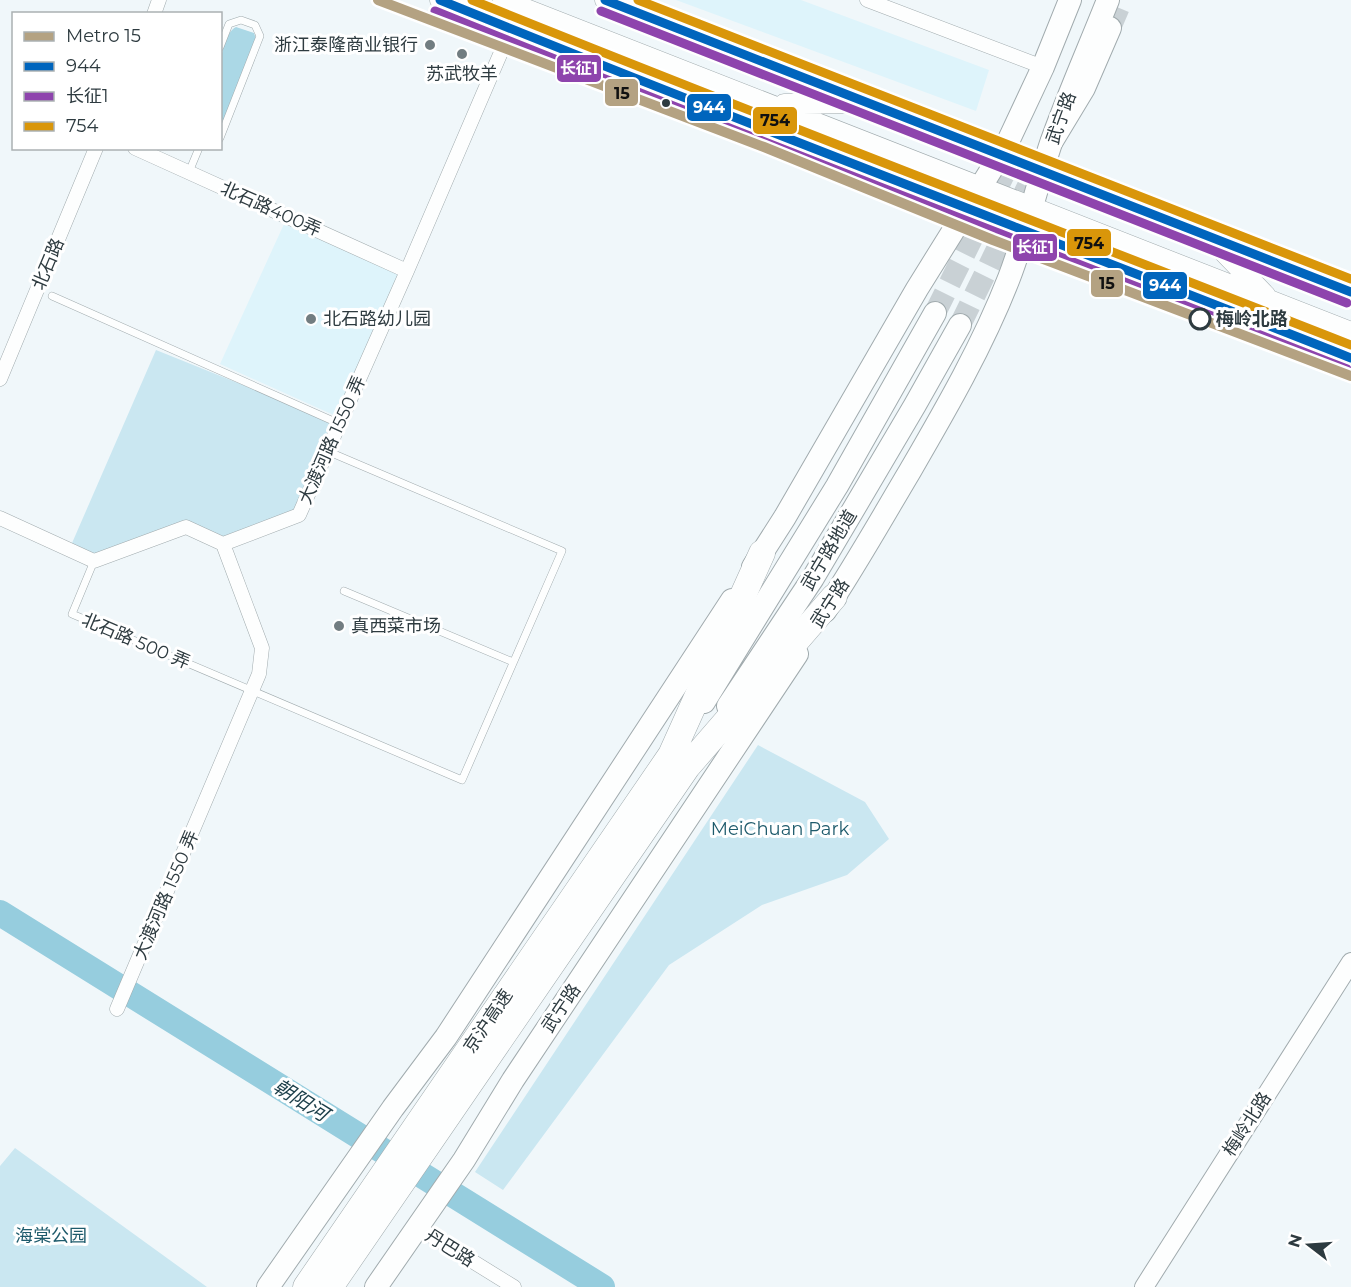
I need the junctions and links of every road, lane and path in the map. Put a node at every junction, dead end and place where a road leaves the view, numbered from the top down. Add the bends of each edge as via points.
1 (440, 0) edge
2 (503, 0) edge
3 (605, 0) edge
4 (867, 0) edge
5 (1070, 0) edge
6 (1108, 0) edge
7 (519, 4) edge
8 (630, 5) edge
9 (1110, 28) tunnel mouth
10 (511, 29) junction
11 (222, 42) edge
12 (1043, 67) junction
13 (865, 102) junction
14 (772, 104) junction
15 (222, 133) edge
16 (1052, 141) junction
17 (95, 150) edge
18 (140, 150) edge
19 (198, 150) edge
20 (1000, 155) junction
21 (1042, 171) junction
22 (189, 172) junction
23 (982, 186) junction
24 (1032, 206) junction
25 (968, 207) junction
26 (1025, 231) junction
27 (1208, 236) junction
28 (407, 271) junction
29 (1351, 292) edge
30 (52, 296) dead end
31 (1270, 300) junction
32 (935, 314) tunnel mouth
33 (960, 325) tunnel mouth
34 (1351, 332) edge
35 (1351, 358) edge
36 (0, 379) edge
37 (340, 423) junction
38 (327, 451) junction
39 (0, 518) edge
40 (223, 544) junction
41 (762, 553) junction
42 (94, 561) junction
43 (344, 591) dead end
44 (834, 597) junction
45 (513, 662) junction
46 (252, 690) junction
47 (679, 761) junction
48 (1351, 962) edge
49 (117, 1009) dead end
50 (398, 1112) junction
51 (458, 1156) junction
52 (423, 1221) junction
53 (268, 1287) edge
54 (283, 1287) edge
55 (306, 1287) edge
56 (330, 1287) edge
57 (360, 1287) edge
58 (376, 1287) edge
59 (514, 1287) edge
60 (1144, 1287) edge

1 - 10 main road
2 - 7 main road
3 - 8 main road
4 - 12 street
5 - 12 main road, 武宁路
6 - 16 main road, 武宁路
7 - 14 main road
8 - 13 main road
9 - 16 main road via 1084,88
10 - 25 main road
10 - 28 street, 大渡河路 1550 弄
11 - 15 lane via 230,24 242,20 255,25 261,36
12 - 20 main road, 武宁路
13 - 14 main road
13 - 20 main road
14 - 23 main road
16 - 21 main road, 武宁路
17 - 36 street, 北石路
18 - 22 street, 北石路400弄
19 - 22 lane
20 - 21 main road
20 - 23 main road, 武宁路
21 - 24 main road, 武宁路
21 - 27 main road
22 - 28 street, 北石路400弄
23 - 24 main road
23 - 25 main road, 武宁路
24 - 26 main road, 武宁路
24 - 31 main road
25 - 26 main road
25 - 41 main road, 武宁路
26 - 35 main road
26 - 44 main road, 武宁路 via 971,361
27 - 29 main road
27 - 31 main road
28 - 37 street, 大渡河路 1550 弄
30 - 37 lane
31 - 34 main road
32 - 47 main road, 武宁路地道
33 - 47 main road, 武宁路地道 via 813,578
37 - 38 street, 大渡河路 1550 弄
38 - 40 street, 大渡河路 1550 弄 via 299,514
38 - 45 lane via 562,551
39 - 42 street
40 - 42 street via 186,527
40 - 46 street, 大渡河路 1550 弄 via 262,648 259,674
41 - 47 highway
41 - 50 main road, 武宁路
42 - 46 lane, 北石路 500 弄 via 72,614
43 - 45 lane
44 - 47 highway
44 - 51 main road, 武宁路 via 513,1080
45 - 46 lane via 462,780
46 - 49 street, 大渡河路 1550 弄
47 - 55 highway, 京沪高速
47 - 56 highway, 京沪高速
48 - 60 street, 梅岭北路
50 - 53 main road via 355,1162
50 - 54 main road
51 - 52 main road
51 - 57 main road
52 - 58 main road
52 - 59 street, 丹巴路

